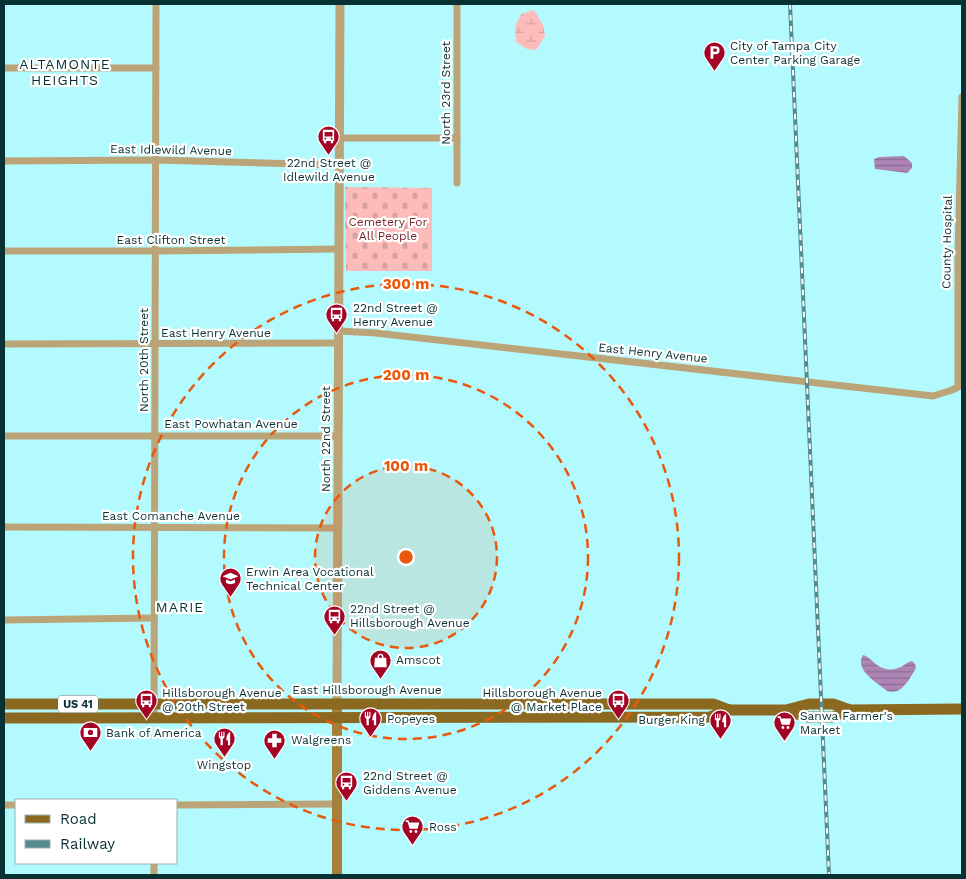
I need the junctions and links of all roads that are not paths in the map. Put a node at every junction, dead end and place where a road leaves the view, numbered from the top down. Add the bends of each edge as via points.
1 (156, 4) edge
2 (340, 4) edge
3 (457, 4) edge
4 (4, 68) edge
5 (156, 68) junction
6 (962, 97) edge
7 (339, 138) junction
8 (457, 138) junction
9 (156, 160) junction
10 (4, 161) edge
11 (338, 165) junction
12 (457, 182) dead end
13 (339, 249) junction
14 (4, 251) edge
15 (156, 251) junction
16 (339, 331) junction
17 (338, 343) junction
18 (4, 344) edge
19 (155, 344) junction
20 (960, 386) edge
21 (154, 435) junction
22 (4, 436) edge
23 (338, 436) junction
24 (154, 527) junction
25 (4, 528) edge
26 (338, 528) junction
27 (154, 618) junction
28 (4, 620) edge
29 (4, 704) edge
30 (153, 704) junction
31 (337, 704) junction
32 (729, 710) junction
33 (962, 710) edge
34 (154, 717) junction
35 (4, 718) edge
36 (337, 718) junction
37 (337, 804) junction
38 (178, 805) edge
39 (337, 875) edge

1 - 5 street, North 20th Street
2 - 7 street, North 22nd Street
3 - 8 street, North 23rd Street
4 - 5 street
5 - 9 street, North 20th Street
6 - 20 street, County Hospital via 958,255
7 - 8 street
7 - 11 street, North 22nd Street
8 - 12 street, North 23rd Street
9 - 10 street, East Idlewild Avenue
9 - 11 street, East Idlewild Avenue
9 - 15 street, North 20th Street
11 - 13 street, North 22nd Street
13 - 15 street, East Clifton Street
13 - 16 street, North 22nd Street
14 - 15 street, East Clifton Street
15 - 19 street, North 20th Street
16 - 17 street, North 22nd Street
16 - 20 street, East Henry Avenue via 933,396
17 - 19 street, East Henry Avenue
17 - 23 street, North 22nd Street
18 - 19 street, East Henry Avenue
19 - 21 street, North 20th Street
21 - 22 street, East Powhatan Avenue
21 - 23 street, East Powhatan Avenue
21 - 24 street, North 20th Street
23 - 26 street, North 22nd Street
24 - 25 street, East Comanche Avenue
24 - 26 street, East Comanche Avenue
24 - 27 street, North 20th Street
26 - 31 street, North 22nd Street
27 - 28 street
27 - 30 street, North 20th Street
29 - 30 main road, East Hillsborough Avenue / US 41
30 - 31 main road, East Hillsborough Avenue / US 41
30 - 34 street, North 20th Street
31 - 32 main road, East Hillsborough Avenue / US 41 via 713,704
31 - 36 main road, North 22nd Street
32 - 33 main road, East Hillsborough Avenue / US 41 via 786,710 808,717 833,717 850,710
32 - 36 main road, East Hillsborough Avenue / US 41 via 710,717
34 - 35 main road, East Hillsborough Avenue / US 41
34 - 36 main road, East Hillsborough Avenue / US 41
36 - 37 main road, North 22nd Street
37 - 38 street
37 - 39 main road, North 22nd Street

